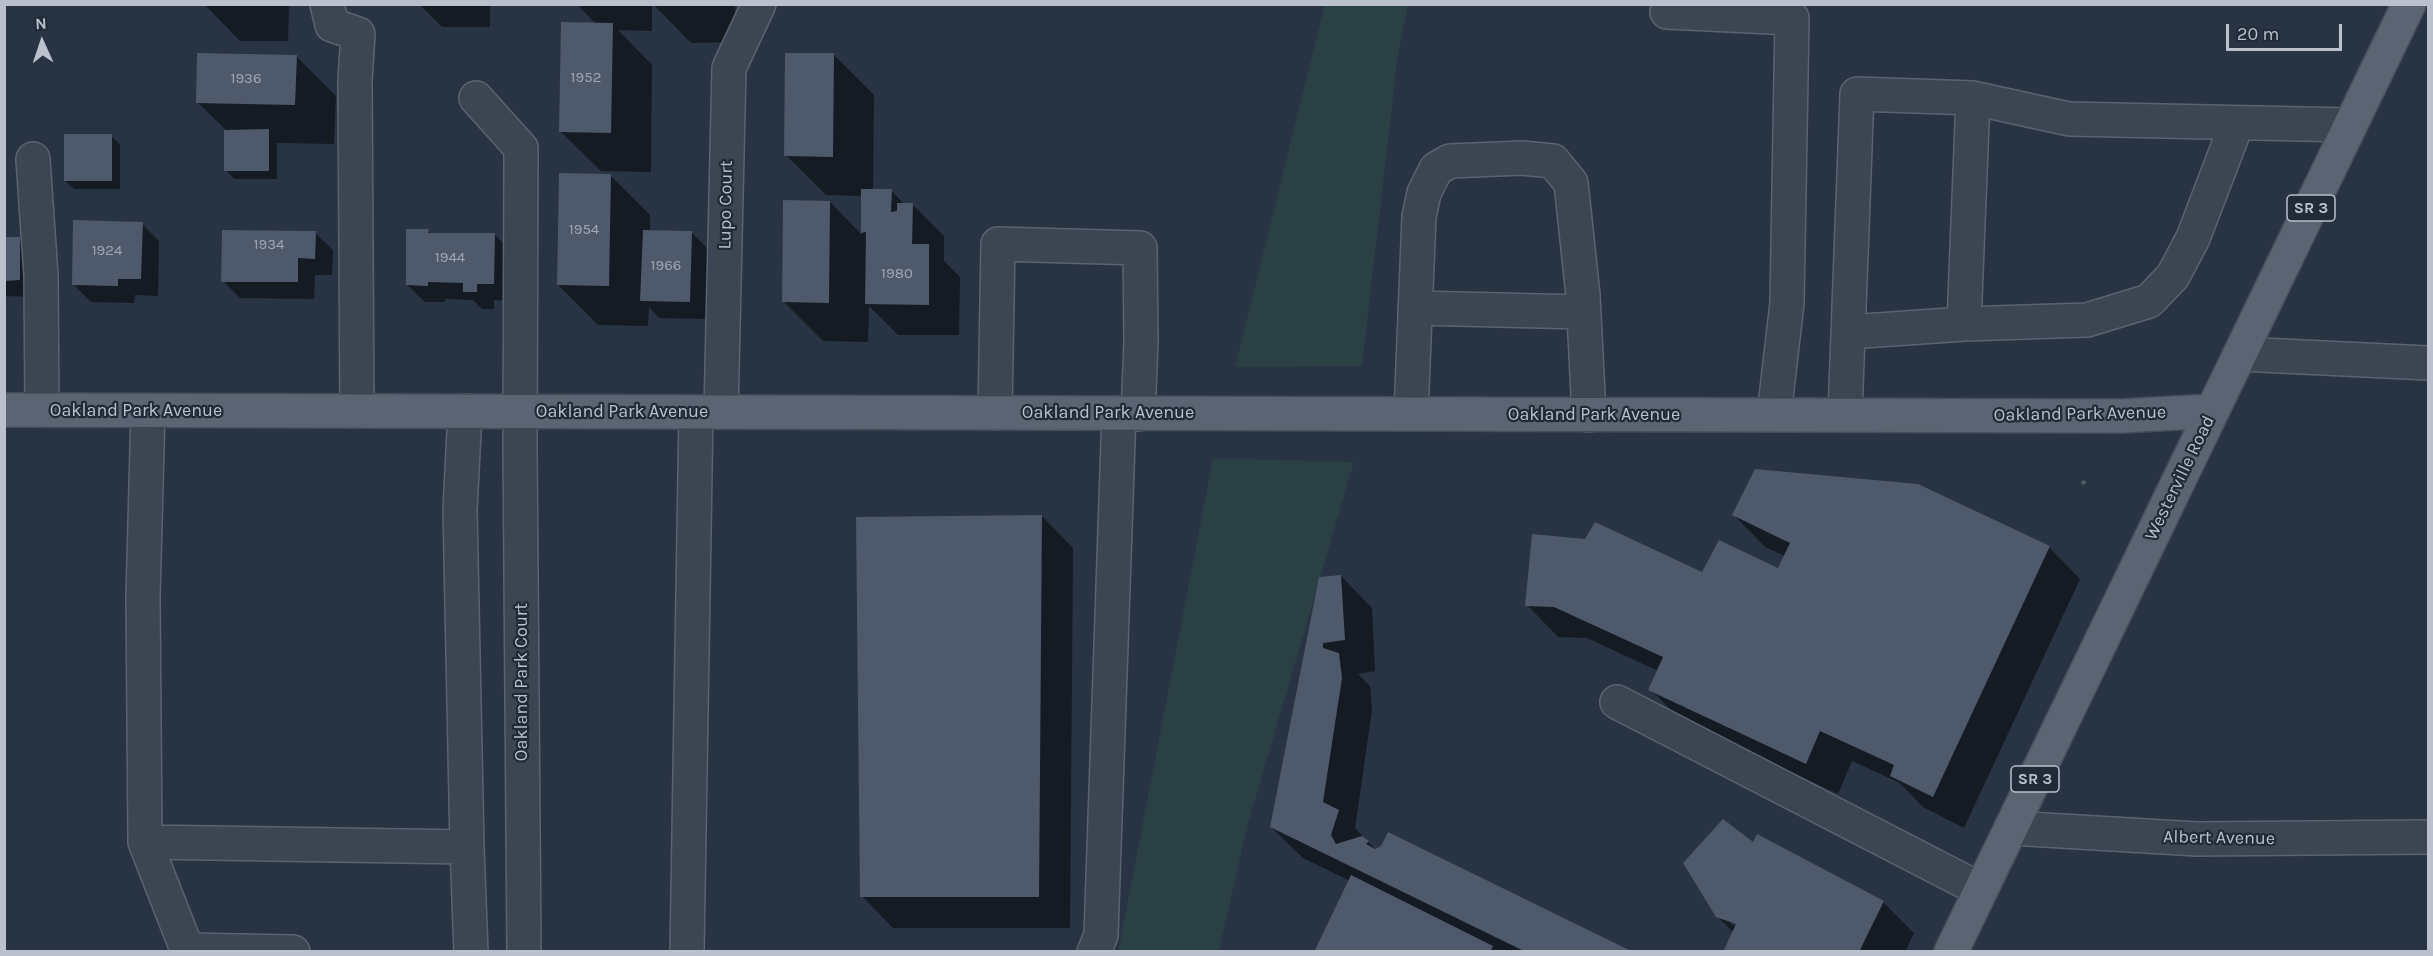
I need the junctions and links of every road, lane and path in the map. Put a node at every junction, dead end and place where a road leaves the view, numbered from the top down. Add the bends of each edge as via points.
1 (327, 4) edge
2 (759, 4) edge
3 (2409, 4) edge
4 (1666, 12) dead end
5 (476, 98) dead end
6 (1973, 98) junction
7 (2237, 123) junction
8 (2350, 125) junction
9 (33, 159) dead end
10 (1415, 308) junction
11 (1584, 312) junction
12 (1964, 324) junction
13 (1849, 332) junction
14 (2240, 354) junction
15 (2428, 363) edge
16 (4, 410) edge
17 (42, 410) junction
18 (148, 411) junction
19 (357, 411) junction
20 (465, 411) junction
21 (2212, 411) junction
22 (520, 412) junction
23 (708, 412) junction
24 (995, 413) junction
25 (1128, 414) junction
26 (1411, 414) junction
27 (1589, 414) junction
28 (1774, 415) junction
29 (1845, 415) junction
30 (1617, 702) dead end
31 (2011, 828) junction
32 (2428, 837) edge
33 (145, 842) junction
34 (466, 847) junction
35 (1981, 891) junction
36 (188, 950) edge
37 (293, 951) edge
38 (471, 951) edge
39 (524, 951) edge
40 (687, 951) edge
41 (1094, 951) edge
42 (1951, 951) edge

1 - 19 street via 332,25 358,34
2 - 23 street, Lupo Court via 729,68
3 - 8 main road, Westerville Road / SR 3
4 - 28 street via 1792,18 1787,303
5 - 22 street, Oakland Park Court via 521,148
6 - 7 street via 2069,120
6 - 12 street
6 - 13 street via 1857,94
7 - 8 street
7 - 12 street via 2193,238 2173,276 2149,301 2087,320
8 - 14 main road, Westerville Road / SR 3
9 - 17 street via 41,276
10 - 11 street
10 - 11 street via 1419,217 1424,193 1436,170 1450,161 1522,158 1553,161 1571,183
10 - 26 street
11 - 27 street
12 - 13 street
13 - 29 street
14 - 15 street
14 - 21 main road, Westerville Road / SR 3
16 - 17 main road, Oakland Park Avenue
17 - 18 main road, Oakland Park Avenue
18 - 19 main road, Oakland Park Avenue
18 - 33 street via 143,597
19 - 20 main road, Oakland Park Avenue
20 - 22 main road, Oakland Park Avenue
20 - 34 street via 460,510
21 - 29 main road, Oakland Park Avenue via 2121,416
21 - 31 main road, Westerville Road / SR 3
22 - 23 main road, Oakland Park Avenue
22 - 39 street, Oakland Park Court
23 - 24 main road, Oakland Park Avenue
23 - 40 street, Lupo Court
24 - 25 main road, Oakland Park Avenue
24 - 25 street via 998,244 1140,248 1141,342
25 - 26 main road, Oakland Park Avenue
25 - 41 street via 1101,935
26 - 27 main road, Oakland Park Avenue
27 - 28 main road, Oakland Park Avenue
28 - 29 main road, Oakland Park Avenue
30 - 35 street
31 - 32 street, Albert Avenue via 2197,839
31 - 35 main road, Westerville Road / SR 3
33 - 34 street
33 - 36 street
34 - 38 street
35 - 42 main road, Westerville Road / SR 3
36 - 37 street

